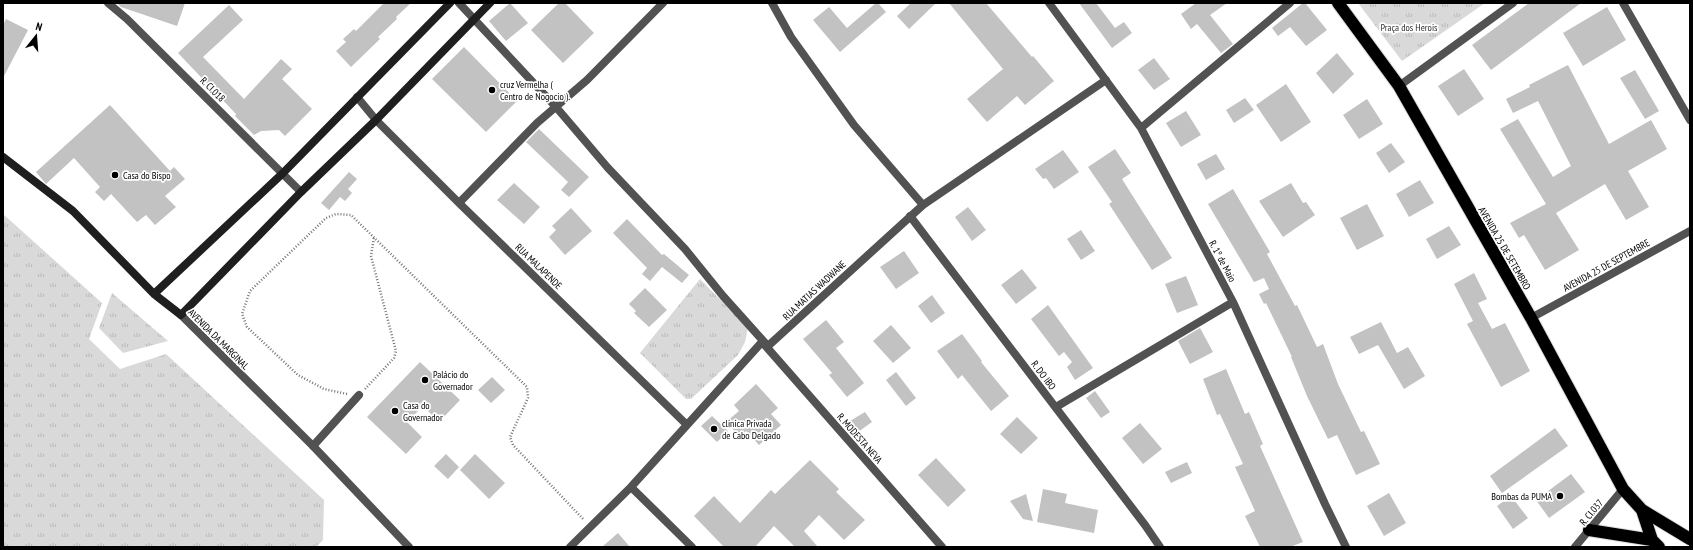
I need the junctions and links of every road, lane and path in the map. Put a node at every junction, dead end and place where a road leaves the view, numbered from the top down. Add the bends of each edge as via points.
1 (108, 3) edge
2 (450, 3) edge
3 (459, 3) edge
4 (490, 3) edge
5 (663, 3) edge
6 (772, 3) edge
7 (1049, 3) edge
8 (1290, 3) edge
9 (1338, 3) edge
10 (1513, 3) edge
11 (1623, 3) edge
12 (473, 20) junction
13 (1106, 80) junction
14 (1399, 86) junction
15 (357, 97) junction
16 (556, 107) junction
17 (376, 120) junction
18 (1690, 120) edge
19 (1141, 128) junction
20 (3, 157) edge
21 (283, 173) junction
22 (301, 192) junction
23 (459, 203) junction
24 (923, 205) junction
25 (910, 216) junction
26 (1690, 231) edge
27 (374, 237) junction
28 (154, 294) junction
29 (1233, 302) junction
30 (181, 315) junction
31 (1531, 318) junction
32 (765, 344) junction
33 (359, 395) junction
34 (1056, 407) junction
35 (687, 425) junction
36 (313, 446) junction
37 (632, 487) junction
38 (1623, 489) junction
39 (1642, 510) junction
40 (591, 528) junction
41 (1589, 530) junction
42 (1690, 539) edge
43 (1656, 543) edge
44 (409, 547) edge
45 (570, 547) edge
46 (692, 547) edge
47 (942, 547) edge
48 (1160, 547) edge
49 (1346, 547) edge
50 (1575, 547) edge

1 - 21 street, R. CI.018
2 - 15 street
3 - 12 street, R. MODESTA NEVA
4 - 12 street
5 - 16 street via 587,80
6 - 24 street via 791,37 854,125
7 - 13 street, R. 1º de Maio
8 - 19 street
9 - 14 highway, AVENIDA 25 DE SETEMBRO
10 - 14 street
11 - 18 street
12 - 16 street, R. MODESTA NEVA
12 - 17 street
13 - 19 street, R. 1º de Maio
13 - 24 street, RUA MATIAS WADWANE
14 - 31 highway, AVENIDA 25 DE SETEMBRO
15 - 17 street, RUA MALAPENDE
15 - 21 street
16 - 23 street
16 - 32 street, R. MODESTA NEVA via 608,168 685,249
17 - 22 street
17 - 23 street, RUA MALAPENDE
19 - 29 street, R. 1º de Maio
20 - 28 street, AVENIDA DA MARGINAL via 73,211
21 - 22 street, R. CI.018
21 - 28 street
22 - 30 street
23 - 35 street, RUA MALAPENDE
24 - 25 street, RUA MATIAS WADWANE
25 - 32 street, RUA MATIAS WADWANE
25 - 34 street, R. DO IBO
26 - 31 street, AVENIDA 25 DE SEPTEMBRE
27 - 33 path via 371,256 396,350 394,358
27 - 33 path via 351,215 336,214 326,218 250,291 242,314 247,327 298,375 324,389
27 - 40 path via 527,387 528,398 510,437 513,445
28 - 30 street, AVENIDA DA MARGINAL
29 - 34 street
29 - 49 street, R. 1º de Maio
30 - 36 street, AVENIDA DA MARGINAL
31 - 38 highway, AVENIDA 25 DE SETEMBRO
32 - 35 street, RUA MATIAS WADWANE
32 - 47 street, R. MODESTA NEVA
33 - 36 street
34 - 48 street, R. DO IBO
35 - 37 street, RUA MATIAS WADWANE
36 - 44 street, AVENIDA DA MARGINAL
37 - 40 street, RUA MATIAS WADWANE
37 - 46 street
38 - 39 highway, AVENIDA 25 DE SETEMBRO
38 - 41 street, R. CI.037
39 - 42 highway, AVENIDA 25 DE SETEMBRO
39 - 43 highway, AVENIDA 25 DE SETEMBRO
40 - 45 street, RUA MATIAS WADWANE
41 - 43 highway
41 - 50 street, R. CI.037

